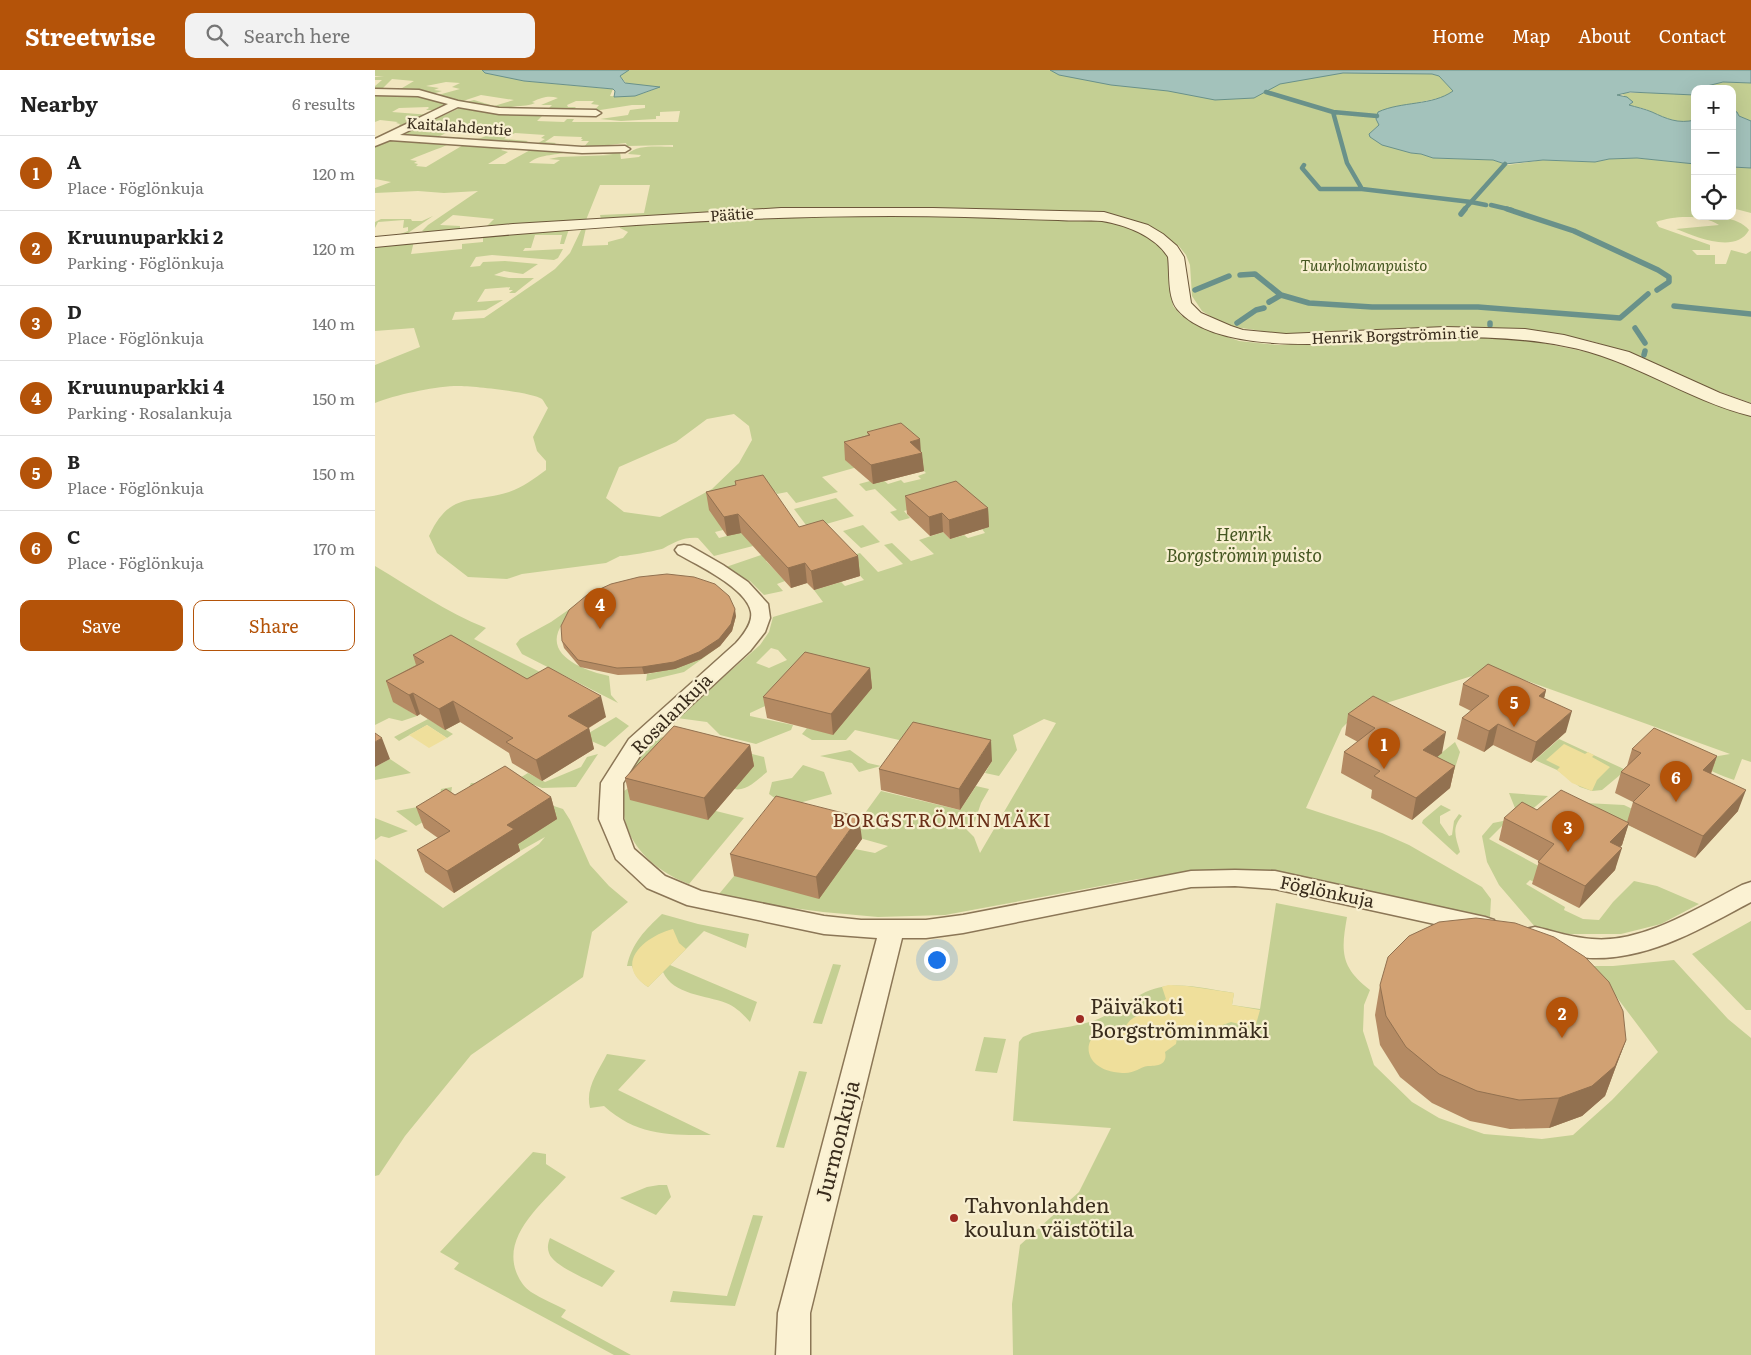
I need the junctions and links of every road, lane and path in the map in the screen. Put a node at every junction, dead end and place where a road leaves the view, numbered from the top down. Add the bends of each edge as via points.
1 (375, 92) edge
2 (457, 104) junction
3 (596, 113) dead end
4 (390, 137) junction
5 (375, 143) edge
6 (625, 149) dead end
7 (1090, 216) joint
8 (375, 242) edge
9 (1751, 410) edge
10 (684, 550) dead end
11 (1751, 891) edge
12 (892, 929) junction
13 (793, 1355) edge

1 - 2 street, Kaitalahdentie via 419,93
2 - 3 street via 499,111
2 - 4 street, Kaitalahdentie
4 - 5 street
4 - 6 street, Kaitalahdentie via 583,150
7 - 8 street, Päätie via 781,212 513,229
7 - 9 street, Henrik Borgströmin tie via 1132,224 1165,243 1175,258 1183,305 1195,317 1225,330 1286,339 1448,332 1560,340 1625,357 1706,394
10 - 12 street, Rosalankuja via 748,590 758,603 761,614 753,635 743,647 637,744 613,783 611,819 624,852 656,882 696,899 824,925
11 - 12 street, Föglönkuja via 1665,936 1592,949 1275,880 1235,878 1191,879 963,924
12 - 13 street, Jurmonkuja via 794,1314

